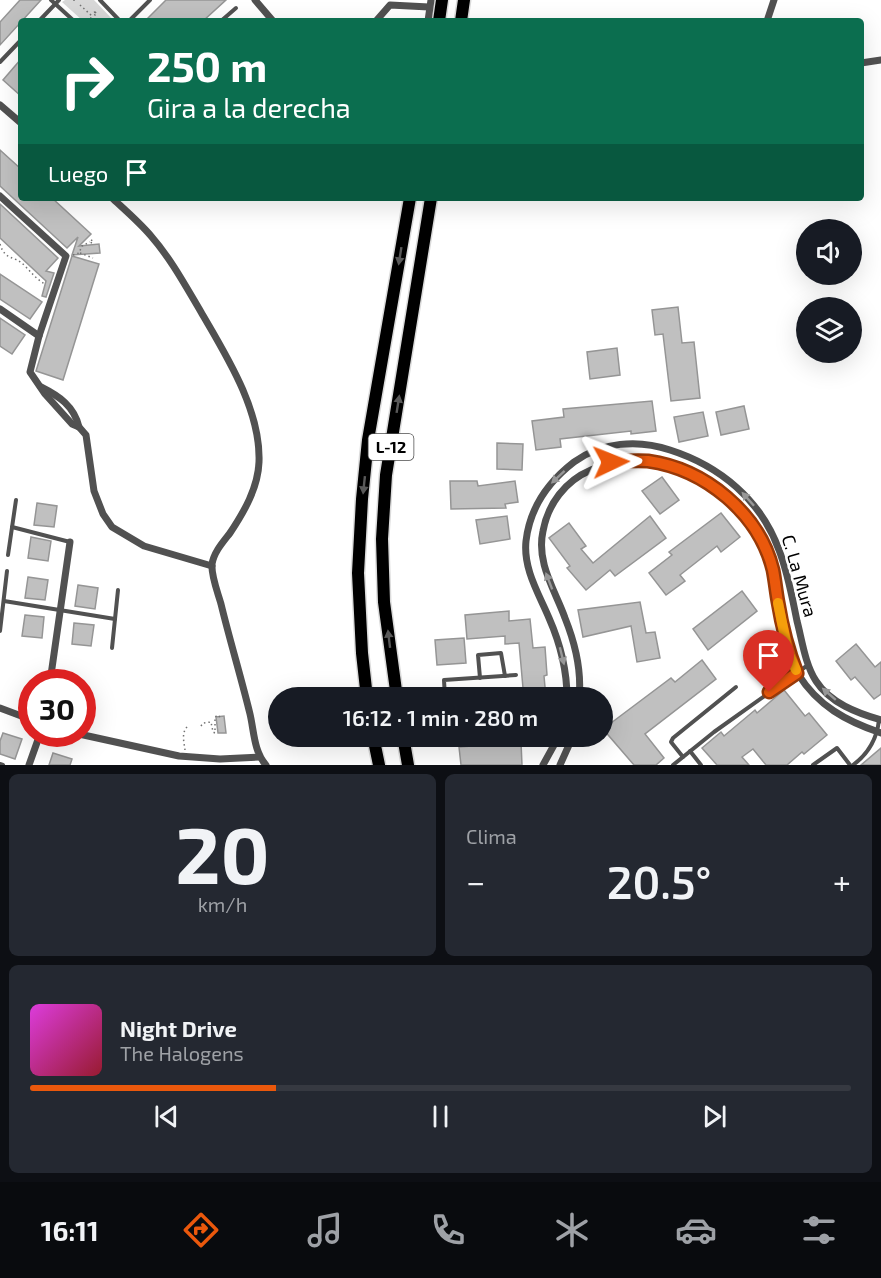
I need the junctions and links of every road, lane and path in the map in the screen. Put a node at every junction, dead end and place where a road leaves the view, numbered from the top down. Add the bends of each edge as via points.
1 (51, 0) edge
2 (100, 0) edge
3 (150, 0) edge
4 (255, 0) edge
5 (442, 0) edge
6 (464, 0) edge
7 (774, 0) edge
8 (57, 2) edge
9 (388, 3) edge
10 (430, 4) edge
11 (80, 5) dead end
12 (236, 8) dead end
13 (42, 18) edge
14 (71, 18) edge
15 (90, 18) edge
16 (117, 18) edge
17 (132, 18) edge
18 (224, 18) edge
19 (270, 18) edge
20 (378, 18) edge
21 (439, 18) edge
22 (461, 18) edge
23 (768, 18) edge
24 (18, 43) edge
25 (881, 60) edge
26 (0, 62) edge
27 (864, 63) edge
28 (0, 105) edge
29 (18, 120) edge
30 (0, 196) edge
31 (115, 201) edge
32 (409, 201) edge
33 (431, 201) edge
34 (90, 242) dead end
35 (0, 244) edge
36 (1, 253) edge
37 (79, 253) junction
38 (66, 256) junction
39 (93, 258) dead end
40 (45, 284) dead end
41 (0, 309) edge
42 (39, 336) junction
43 (16, 500) dead end
44 (12, 527) junction
45 (70, 542) joint
46 (8, 555) dead end
47 (212, 566) junction
48 (7, 571) dead end
49 (118, 590) dead end
50 (3, 601) junction
51 (60, 611) junction
52 (115, 619) junction
53 (0, 631) edge
54 (112, 648) dead end
55 (809, 665) junction
56 (52, 669) edge
57 (797, 673) junction
58 (516, 675) dead end
59 (505, 676) junction
60 (480, 678) junction
61 (366, 687) edge
62 (396, 687) edge
63 (444, 687) edge
64 (567, 687) edge
65 (579, 687) edge
66 (736, 687) dead end
67 (0, 708) edge
68 (18, 715) edge
69 (220, 717) dead end
70 (880, 720) edge
71 (188, 726) dead end
72 (201, 726) dead end
73 (879, 733) edge
74 (96, 738) edge
75 (35, 747) edge
76 (376, 747) edge
77 (405, 747) edge
78 (553, 747) edge
79 (568, 747) edge
80 (690, 751) junction
81 (186, 757) junction
82 (259, 757) junction
83 (683, 757) junction
84 (29, 765) edge
85 (184, 765) edge
86 (266, 765) edge
87 (379, 765) edge
88 (408, 765) edge
89 (543, 765) edge
90 (560, 765) edge
91 (673, 765) edge
92 (701, 765) edge
93 (813, 765) edge
94 (852, 765) edge

1 - 8 lane
2 - 16 lane
3 - 17 lane
4 - 19 street
5 - 21 highway
6 - 22 highway
7 - 23 street
8 - 13 lane
8 - 14 lane
9 - 10 street
9 - 20 street
11 - 15 path via 93,15
12 - 18 lane
24 - 26 lane
25 - 27 street
28 - 29 street
30 - 38 street
31 - 47 street via 150,234 181,277 229,359 252,417 260,464 256,480
32 -> 61 highway, L-12 via 368,440 362,500 358,573
62 -> 33 highway, L-12 via 384,602 384,507
34 - 37 path
35 - 36 path
36 - 40 path via 23,264
37 - 38 path
37 - 39 path
38 - 42 street
41 - 42 street
42 - 47 street via 30,372 41,386 67,404 86,435 94,491 112,527 144,546
43 - 44 lane
44 - 45 lane
44 - 46 lane
45 - 51 street
47 - 82 street
48 - 50 lane
49 - 52 lane
50 - 51 lane
50 - 53 lane
51 - 52 lane
51 - 56 street
52 - 54 lane
55 - 57 lane
55 -> 64 street, C. La Mura via 780,551 750,499 722,476 675,451 614,445 584,455 546,488 529,524 527,564 558,642
70 -> 55 street, C. La Mura via 831,698 817,683
65 -> 57 street via 574,641 545,569 542,533 547,515 566,485 611,462 646,461 686,471 722,493 740,510 755,530 773,569 783,632
57 - 73 street via 826,707
57 - 80 lane
58 - 59 lane
59 - 60 lane
59 - 60 lane via 501,652 478,655
60 - 63 lane via 444,680
66 - 83 lane via 673,738 671,742
67 - 68 street
69 - 72 path via 215,717 215,733 211,722
70 - 73 lane
71 - 81 path via 183,735
73 - 94 lane
74 - 81 street
75 - 84 street
76 - 87 highway
77 - 88 highway
78 - 89 street
79 - 90 street
80 - 83 lane
80 - 92 lane
81 - 82 street
81 - 85 street
82 - 86 street
83 - 91 lane
93 - 94 lane via 837,748

